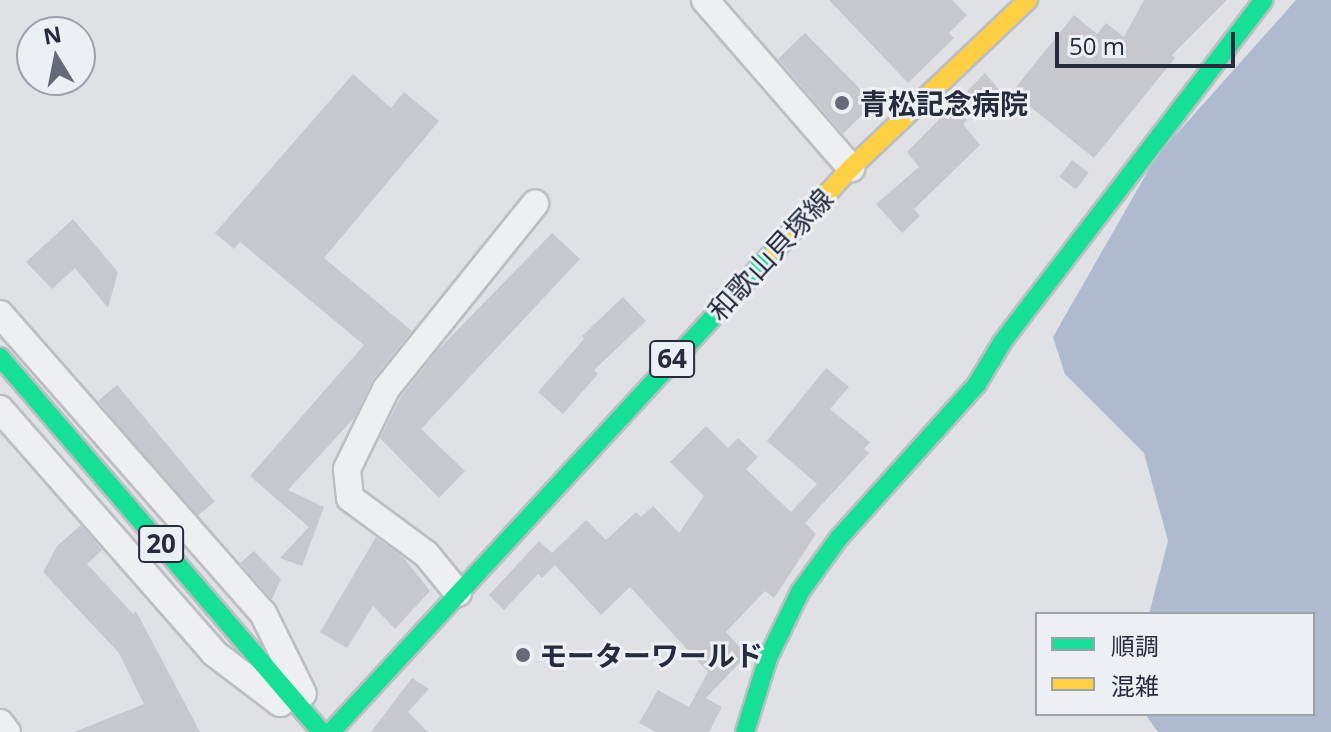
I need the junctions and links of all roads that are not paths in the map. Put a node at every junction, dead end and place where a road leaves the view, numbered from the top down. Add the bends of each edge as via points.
1 (705, 0) edge
2 (1028, 0) edge
3 (1264, 0) edge
4 (851, 168) junction
5 (535, 204) dead end
6 (0, 314) edge
7 (0, 357) edge
8 (0, 409) edge
9 (458, 593) junction
10 (0, 723) edge
11 (7, 732) edge
12 (321, 732) edge
13 (331, 732) edge
14 (745, 732) edge

1 - 4 street
2 - 4 main road, 和歌山貝塚線 / 64
3 - 14 main road via 1003,341 977,384 839,538 800,592 768,658
4 - 9 main road, 和歌山貝塚線 / 64
5 - 9 street via 386,389 347,469 350,498 426,554
6 - 12 street via 263,613
7 - 12 main road, 20
8 - 12 street via 214,653
9 - 13 main road, 和歌山貝塚線 / 64
10 - 11 street

